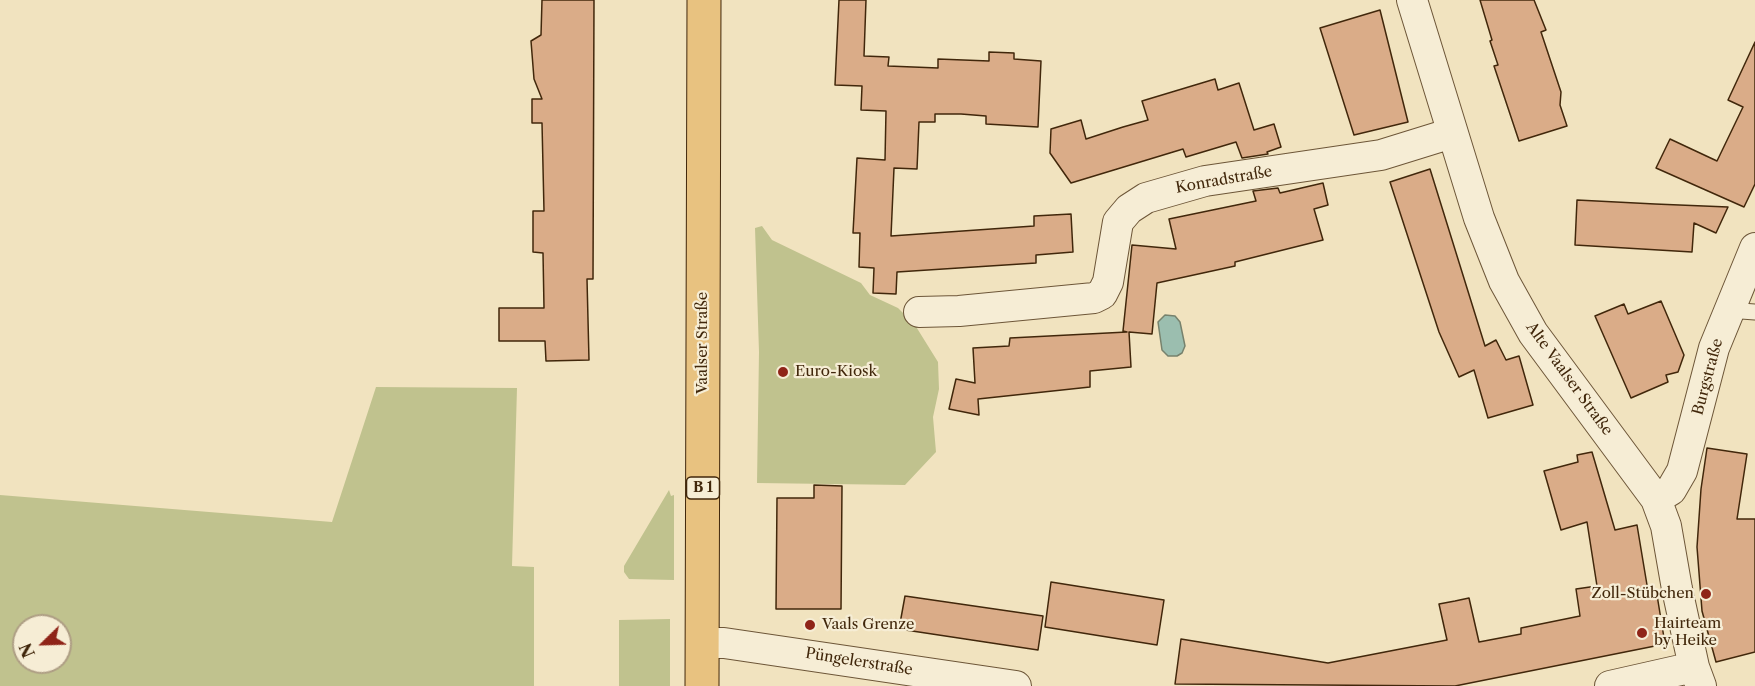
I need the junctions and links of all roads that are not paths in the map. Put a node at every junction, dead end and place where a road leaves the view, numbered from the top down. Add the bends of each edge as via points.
1 (704, 0) edge
2 (1412, 0) edge
3 (1452, 133) junction
4 (1755, 248) edge
5 (1741, 311) edge
6 (920, 312) dead end
7 (1656, 499) junction
8 (702, 643) junction
9 (1698, 677) edge
10 (702, 686) edge
11 (1016, 686) edge
12 (1610, 686) edge

1 - 8 main road, Vaalser Straße / B 1
2 - 3 street, Alte Vaalser Straße
3 - 6 street, Konradstraße via 1381,155 1205,181 1146,198 1129,208 1118,222 1108,282 1102,294 1094,298
3 - 7 street, Alte Vaalser Straße via 1504,281 1533,333
4 - 5 street, Burgstraße
5 - 7 street, Burgstraße via 1714,348 1682,471 1671,490
7 - 9 street, Alte Vaalser Straße via 1666,525
8 - 10 main road, Vaalser Straße / B 1
8 - 11 street, Püngelerstraße
9 - 12 street

